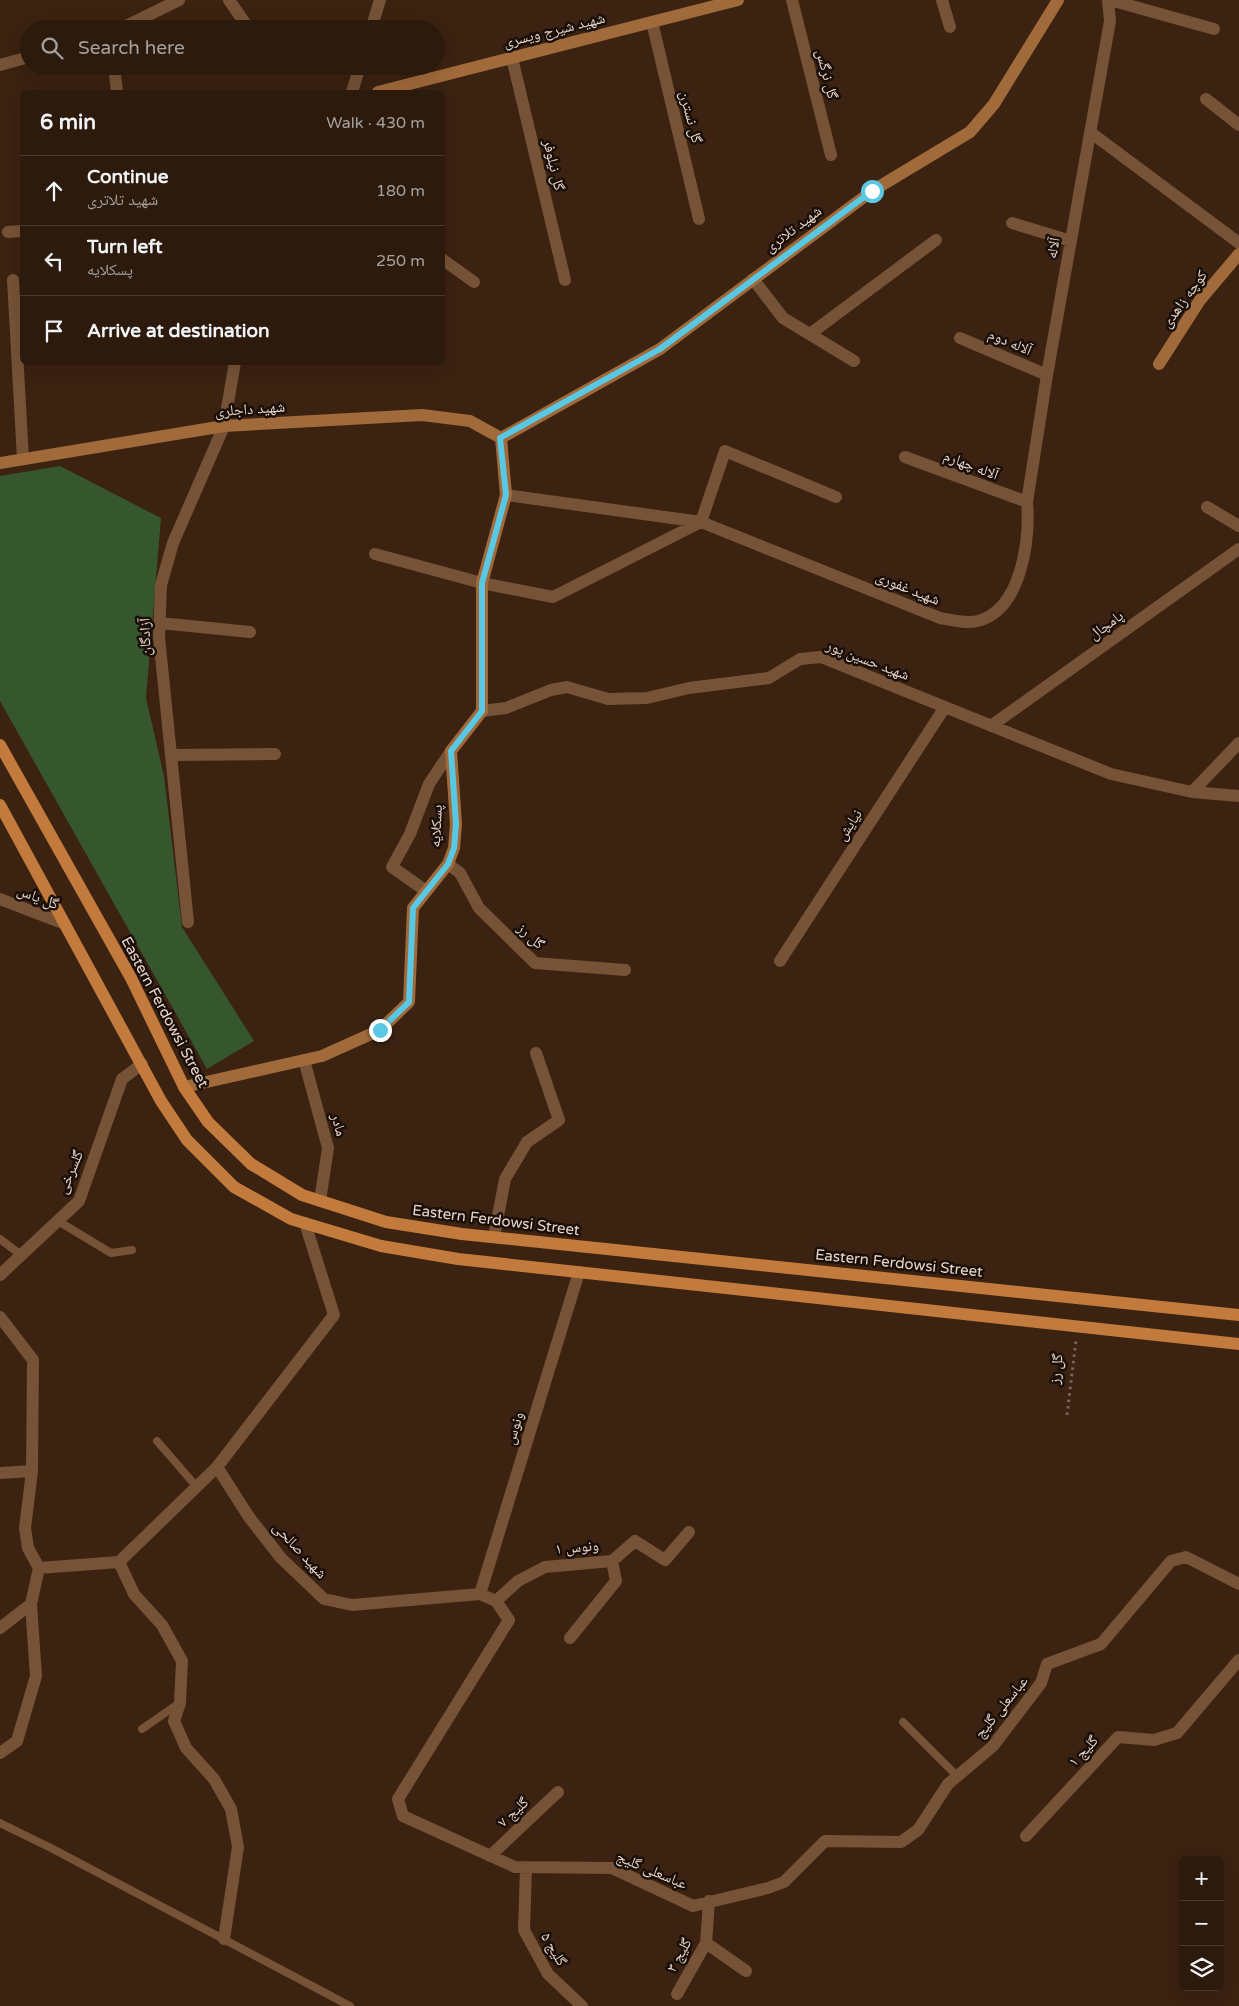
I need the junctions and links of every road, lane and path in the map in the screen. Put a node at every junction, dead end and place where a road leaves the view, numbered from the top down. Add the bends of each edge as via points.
1 (179, 0) edge
2 (229, 0) edge
3 (380, 0) edge
4 (738, 0) edge
5 (792, 0) edge
6 (942, 0) edge
7 (1058, 0) edge
8 (1109, 0) edge
9 (138, 20) edge
10 (243, 20) edge
11 (374, 20) edge
12 (652, 22) junction
13 (950, 27) dead end
14 (1214, 30) dead end
15 (512, 58) junction
16 (20, 59) edge
17 (0, 65) edge
18 (115, 75) edge
19 (357, 75) edge
20 (445, 75) edge
21 (445, 75) edge
22 (117, 90) edge
23 (353, 90) edge
24 (386, 90) edge
25 (1206, 99) dead end
26 (1239, 125) edge
27 (1090, 132) junction
28 (831, 155) dead end
29 (699, 219) dead end
30 (1012, 223) dead end
31 (20, 231) edge
32 (8, 232) dead end
33 (936, 240) dead end
34 (1071, 241) junction
35 (1239, 243) edge
36 (1239, 254) edge
37 (445, 262) edge
38 (753, 279) junction
39 (13, 280) dead end
40 (565, 280) dead end
41 (474, 282) dead end
42 (810, 334) junction
43 (960, 338) dead end
44 (854, 361) dead end
45 (1159, 364) dead end
46 (234, 365) edge
47 (1047, 375) junction
48 (224, 426) junction
49 (500, 438) junction
50 (905, 457) dead end
51 (23, 459) junction
52 (0, 463) edge
53 (506, 495) junction
54 (836, 497) dead end
55 (1027, 502) junction
56 (1207, 507) dead end
57 (701, 522) junction
58 (1239, 526) edge
59 (1239, 550) edge
60 (375, 554) dead end
61 (482, 583) junction
62 (160, 623) junction
63 (250, 632) dead end
64 (944, 707) junction
65 (482, 711) junction
66 (992, 726) junction
67 (1239, 743) edge
68 (0, 745) edge
69 (451, 751) junction
70 (275, 754) dead end
71 (171, 755) junction
72 (1192, 792) junction
73 (1239, 796) edge
74 (0, 805) edge
75 (448, 864) junction
76 (426, 891) junction
77 (0, 899) edge
78 (188, 922) dead end
79 (65, 924) junction
80 (780, 961) dead end
81 (625, 970) dead end
82 (536, 1053) dead end
83 (304, 1060) junction
84 (142, 1064) junction
85 (184, 1086) junction
86 (320, 1201) junction
87 (58, 1220) junction
88 (305, 1223) junction
89 (494, 1237) junction
90 (0, 1239) edge
91 (132, 1250) dead end
92 (21, 1255) junction
93 (579, 1272) junction
94 (0, 1275) edge
95 (1239, 1315) edge
96 (0, 1318) edge
97 (1078, 1326) junction
98 (1239, 1344) edge
99 (1067, 1415) dead end
100 (157, 1441) dead end
101 (217, 1467) junction
102 (32, 1471) junction
103 (0, 1473) edge
104 (196, 1486) junction
105 (689, 1532) dead end
106 (612, 1561) junction
107 (119, 1562) junction
108 (39, 1568) junction
109 (1239, 1584) edge
110 (480, 1594) junction
111 (496, 1601) junction
112 (31, 1604) junction
113 (0, 1628) edge
114 (570, 1638) dead end
115 (1239, 1660) edge
116 (180, 1703) junction
117 (903, 1722) dead end
118 (142, 1729) dead end
119 (0, 1754) edge
120 (957, 1776) junction
121 (558, 1792) dead end
122 (0, 1823) edge
123 (1026, 1836) dead end
124 (490, 1856) junction
125 (526, 1867) junction
126 (709, 1901) junction
127 (224, 1939) junction
128 (706, 1943) junction
129 (746, 1971) dead end
130 (676, 1994) dead end
131 (350, 2006) edge
132 (582, 2006) edge

1 - 9 street
2 - 10 street
3 - 11 street
4 - 12 street, شهید شیرج ویسری
5 - 28 street, گل نرگس
6 - 13 street
7 - 38 street, شهید تلاتری via 994,104 970,132 872,191
8 - 14 street
8 - 27 street, آلاله via 1110,21
12 - 15 street, شهید شیرج ویسری
12 - 29 street, گل نسترن
15 - 20 street, شهید شیرج ویسری
15 - 40 street, گل نیلوفر
16 - 17 street
18 - 22 street
19 - 23 street
21 - 24 street, شهید شیرج ویسری
25 - 26 street
27 - 34 street, آلاله
27 - 35 street
30 - 34 street
31 - 32 street
33 - 42 street
34 - 47 street, آلاله
36 - 45 street, کوچه زاهدی via 1200,300
37 - 41 street
38 - 42 street via 782,318
38 - 49 street, شهید تلاتری via 660,349
39 - 51 street
42 - 44 street
43 - 47 street, آلاله دوم
46 - 48 street, آزادگان
47 - 55 street, آلاله
48 - 49 street, شهید داجلری via 422,415 470,421
48 - 51 street, شهید داجلری
48 - 62 street, آزادگان via 173,543 161,585
49 - 53 street
50 - 55 street, آلاله چهارم
51 - 52 street, شهید داجلری
53 - 57 street, شهید غفوری
53 - 61 street
54 - 57 street via 725,451
55 - 57 street, شهید غفوری via 1026,545 1018,580 1002,606 978,621 940,618
56 - 58 street
57 - 61 street via 554,597
59 - 66 street, پامچال
60 - 61 street
61 - 65 street
62 - 63 street
62 - 71 street, آزادگان
64 - 65 street, شهید حسین پور via 821,657 800,659 769,678 689,688 646,698 608,699 568,687 551,690 506,708
64 - 66 street, شهید حسین پور
64 - 80 street, نیایش
65 - 69 street
66 - 72 street, شهید حسین پور via 1111,774
67 - 72 street
68 - 85 main road, Eastern Ferdowsi Street via 131,978
69 - 75 street, پسکلایه via 456,824 454,848
69 - 76 street via 429,784 410,834 392,867
70 - 71 street
71 - 78 street, آزادگان
72 - 73 street, شهید حسین پور
74 - 79 main road
75 - 76 street, پسکلایه
75 - 81 street, گل رز via 460,873 479,908 535,963
76 - 83 street, پسکلایه via 413,908 409,1002 380,1030 322,1056
77 - 79 street, گل یاس
79 - 84 main road
82 - 89 street via 559,1120 527,1142 505,1179
83 - 85 street, پسکلایه
83 - 86 street, مادر via 328,1148
84 - 87 street, گلسرخی via 122,1078 79,1201
84 - 88 main road via 161,1101 187,1140 234,1187 291,1219
85 - 86 main road, Eastern Ferdowsi Street via 208,1122 251,1164 302,1195
86 - 89 main road, Eastern Ferdowsi Street via 386,1222
87 - 91 lane via 111,1253
87 - 92 street, گلسرخی
88 - 93 main road via 381,1246 458,1259
88 - 101 street via 334,1315
89 - 95 main road, Eastern Ferdowsi Street
90 - 92 lane
92 - 94 street, گلسرخی
93 - 97 main road
93 - 110 street, ونوس
96 - 102 street via 33,1360
97 - 98 main road
97 - 99 path, گل رز
100 - 104 lane
101 - 104 street
101 - 110 street, شهید صالحی via 249,1517 281,1558 324,1599 352,1605
102 - 103 street
102 - 108 street via 25,1528 28,1548
104 - 107 street
105 - 106 street, ونوس ۱ via 665,1560 635,1540
106 - 111 street, ونوس ۱ via 545,1566 518,1581
106 - 114 street, ونوس ۱ via 616,1581
107 - 108 street
107 - 116 street via 134,1594 162,1625 182,1661
108 - 112 street
109 - 120 street, عباسعلی گلیج via 1186,1556 1171,1561 1100,1644 1047,1664 1041,1683 994,1746
110 - 111 street
111 - 124 street, عباسعلی گلیج via 509,1620 398,1799 404,1816
112 - 113 street
112 - 119 street via 36,1676 17,1741
115 - 123 street, گلیج ۱ via 1177,1733 1154,1740 1118,1737
116 - 118 lane
116 - 127 street via 174,1721 186,1748 214,1779 231,1809 238,1847
117 - 120 lane
120 - 126 street, عباسعلی گلیج via 948,1784 918,1830 901,1842 825,1841 784,1882
121 - 124 street, گلیج ۷
122 - 127 lane
124 - 125 street, عباسعلی گلیج via 515,1867
125 - 126 street, عباسعلی گلیج via 612,1868 693,1906
125 - 132 street, گلیج ۵ via 524,1930 548,1974
126 - 128 street, گلیج ۳
127 - 131 lane
128 - 129 street
128 - 130 street, گلیج ۳

